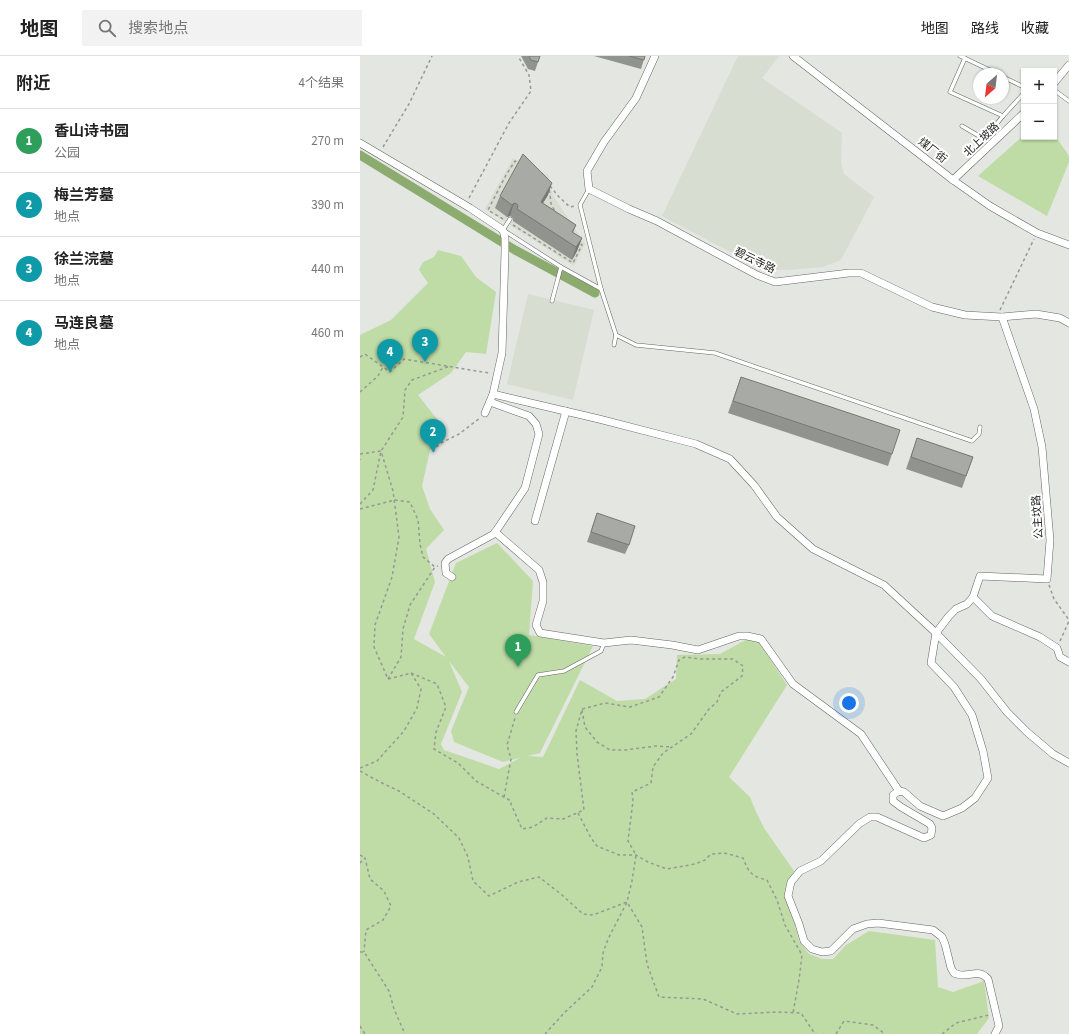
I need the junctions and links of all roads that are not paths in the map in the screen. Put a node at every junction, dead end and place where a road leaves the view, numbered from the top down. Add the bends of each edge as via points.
1 (655, 56) edge
2 (794, 56) edge
3 (960, 56) edge
4 (965, 58) junction
5 (1069, 65) edge
6 (986, 68) edge
7 (1057, 76) edge
8 (1009, 79) edge
9 (1021, 85) edge
10 (1057, 92) edge
11 (1021, 97) edge
12 (1069, 101) edge
13 (1003, 116) junction
14 (1021, 116) edge
15 (962, 126) dead end
16 (360, 143) edge
17 (953, 180) junction
18 (589, 189) junction
19 (509, 221) road end
20 (503, 230) junction
21 (1069, 245) edge
22 (561, 267) junction
23 (601, 289) junction
24 (552, 301) dead end
25 (999, 317) junction
26 (1069, 323) edge
27 (616, 335) junction
28 (614, 345) dead end
29 (493, 394) junction
30 (490, 402) junction
31 (566, 411) junction
32 (485, 413) road end
33 (980, 427) dead end
34 (535, 520) dead end
35 (495, 532) junction
36 (452, 577) dead end
37 (973, 597) junction
38 (936, 633) junction
39 (604, 643) junction
40 (1069, 662) edge
41 (516, 712) road end
42 (1069, 762) edge
43 (899, 791) junction
44 (995, 1034) edge

1 - 18 street via 636,98 604,142 587,172
2 - 17 street, 煤厂街
3 - 4 lane
4 - 6 lane
4 - 13 lane via 950,92
5 - 7 street
8 - 9 lane
10 - 12 lane
11 - 13 lane
13 - 15 lane via 984,139
14 - 17 street, 北上坡路
16 - 20 street
17 - 21 street, 煤厂街 via 990,206 1036,233
18 - 23 lane via 580,205
18 - 25 street, 碧云寺路 via 775,282 861,273 932,307 965,315
19 - 20 lane
20 - 22 lane
20 - 29 street via 505,252 502,353
22 - 23 lane
22 - 24 lane
23 - 27 lane
25 - 26 street, 碧云寺路 via 1036,314 1060,318
25 - 37 street, 公主坟路 via 1034,409 1042,447 1050,540 1047,580 980,576
27 - 28 lane
27 - 33 lane via 636,345 715,353 972,441 979,434
29 - 30 street
29 - 31 street
30 - 32 street
30 - 35 street via 529,416 536,424 539,434 525,488
31 - 34 street
31 - 38 street via 696,444 730,460 754,485 777,517 813,549 884,585
35 - 36 street via 448,558 445,563 446,572
35 - 39 street via 539,570 543,582 543,601 536,625 540,633
37 - 38 street via 967,604 956,609
37 - 40 street via 992,616 1040,637 1057,648 1060,657
38 - 42 street via 981,679 1027,732 1053,754
38 - 43 street via 931,663 954,687 972,715 988,778 975,798 962,808 943,816 920,806 904,792
39 - 41 lane via 601,651 564,671 538,675
39 - 43 street via 630,640 698,650 739,636 761,639 793,684 861,734
43 - 44 street via 893,795 893,801 930,824 931,835 924,838 877,817 870,817 859,824 821,861 800,870 791,882 788,896 804,941 812,949 822,952 831,951 853,929 867,924 933,930 942,937 954,973 978,973 988,979 999,1026

